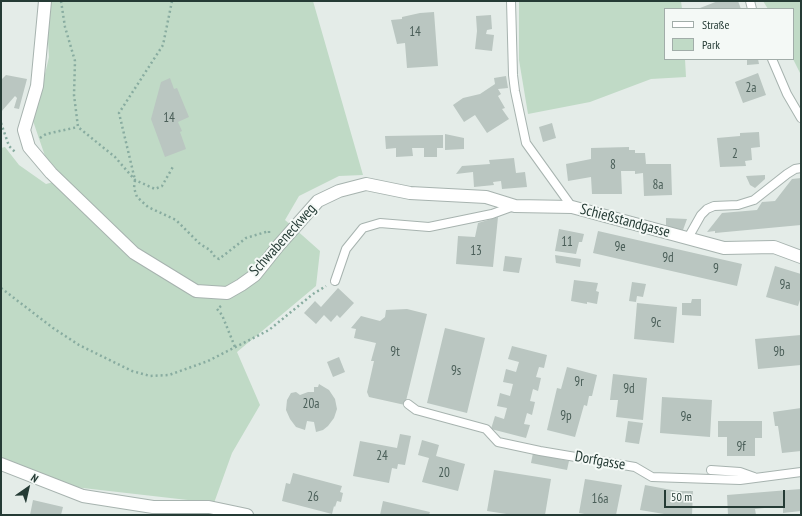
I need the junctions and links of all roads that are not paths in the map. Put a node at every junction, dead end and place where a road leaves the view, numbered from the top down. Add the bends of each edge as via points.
1 (45, 1) edge
2 (511, 1) edge
3 (772, 60) edge
4 (801, 118) edge
5 (801, 168) edge
6 (515, 206) junction
7 (572, 207) junction
8 (688, 238) junction
9 (801, 256) edge
10 (335, 281) road end
11 (408, 404) dead end
12 (1, 464) edge
13 (711, 470) dead end
14 (801, 472) edge
15 (756, 478) junction
16 (247, 515) edge

1 - 6 street, Schwabeneckweg via 37,86 24,130 29,147 51,173 134,253 196,291 227,293 255,275 318,201 338,190 366,184 410,194 486,197
2 - 7 lane, Schießstandgasse via 513,75 526,143
3 - 4 lane
5 - 8 lane via 786,174 754,200 707,209
6 - 7 street, Schwabeneckweg
6 - 10 lane via 492,214 429,227 380,223 363,228 346,248
7 - 8 street, Schießstandgasse
8 - 9 street, Schießstandgasse via 724,248 774,247
11 - 15 lane, Dorfgasse via 416,410 486,429 498,442 635,467 652,476 725,480
12 - 16 street via 83,496 153,507 208,508
13 - 15 lane via 740,472
14 - 15 lane, Dorfgasse

